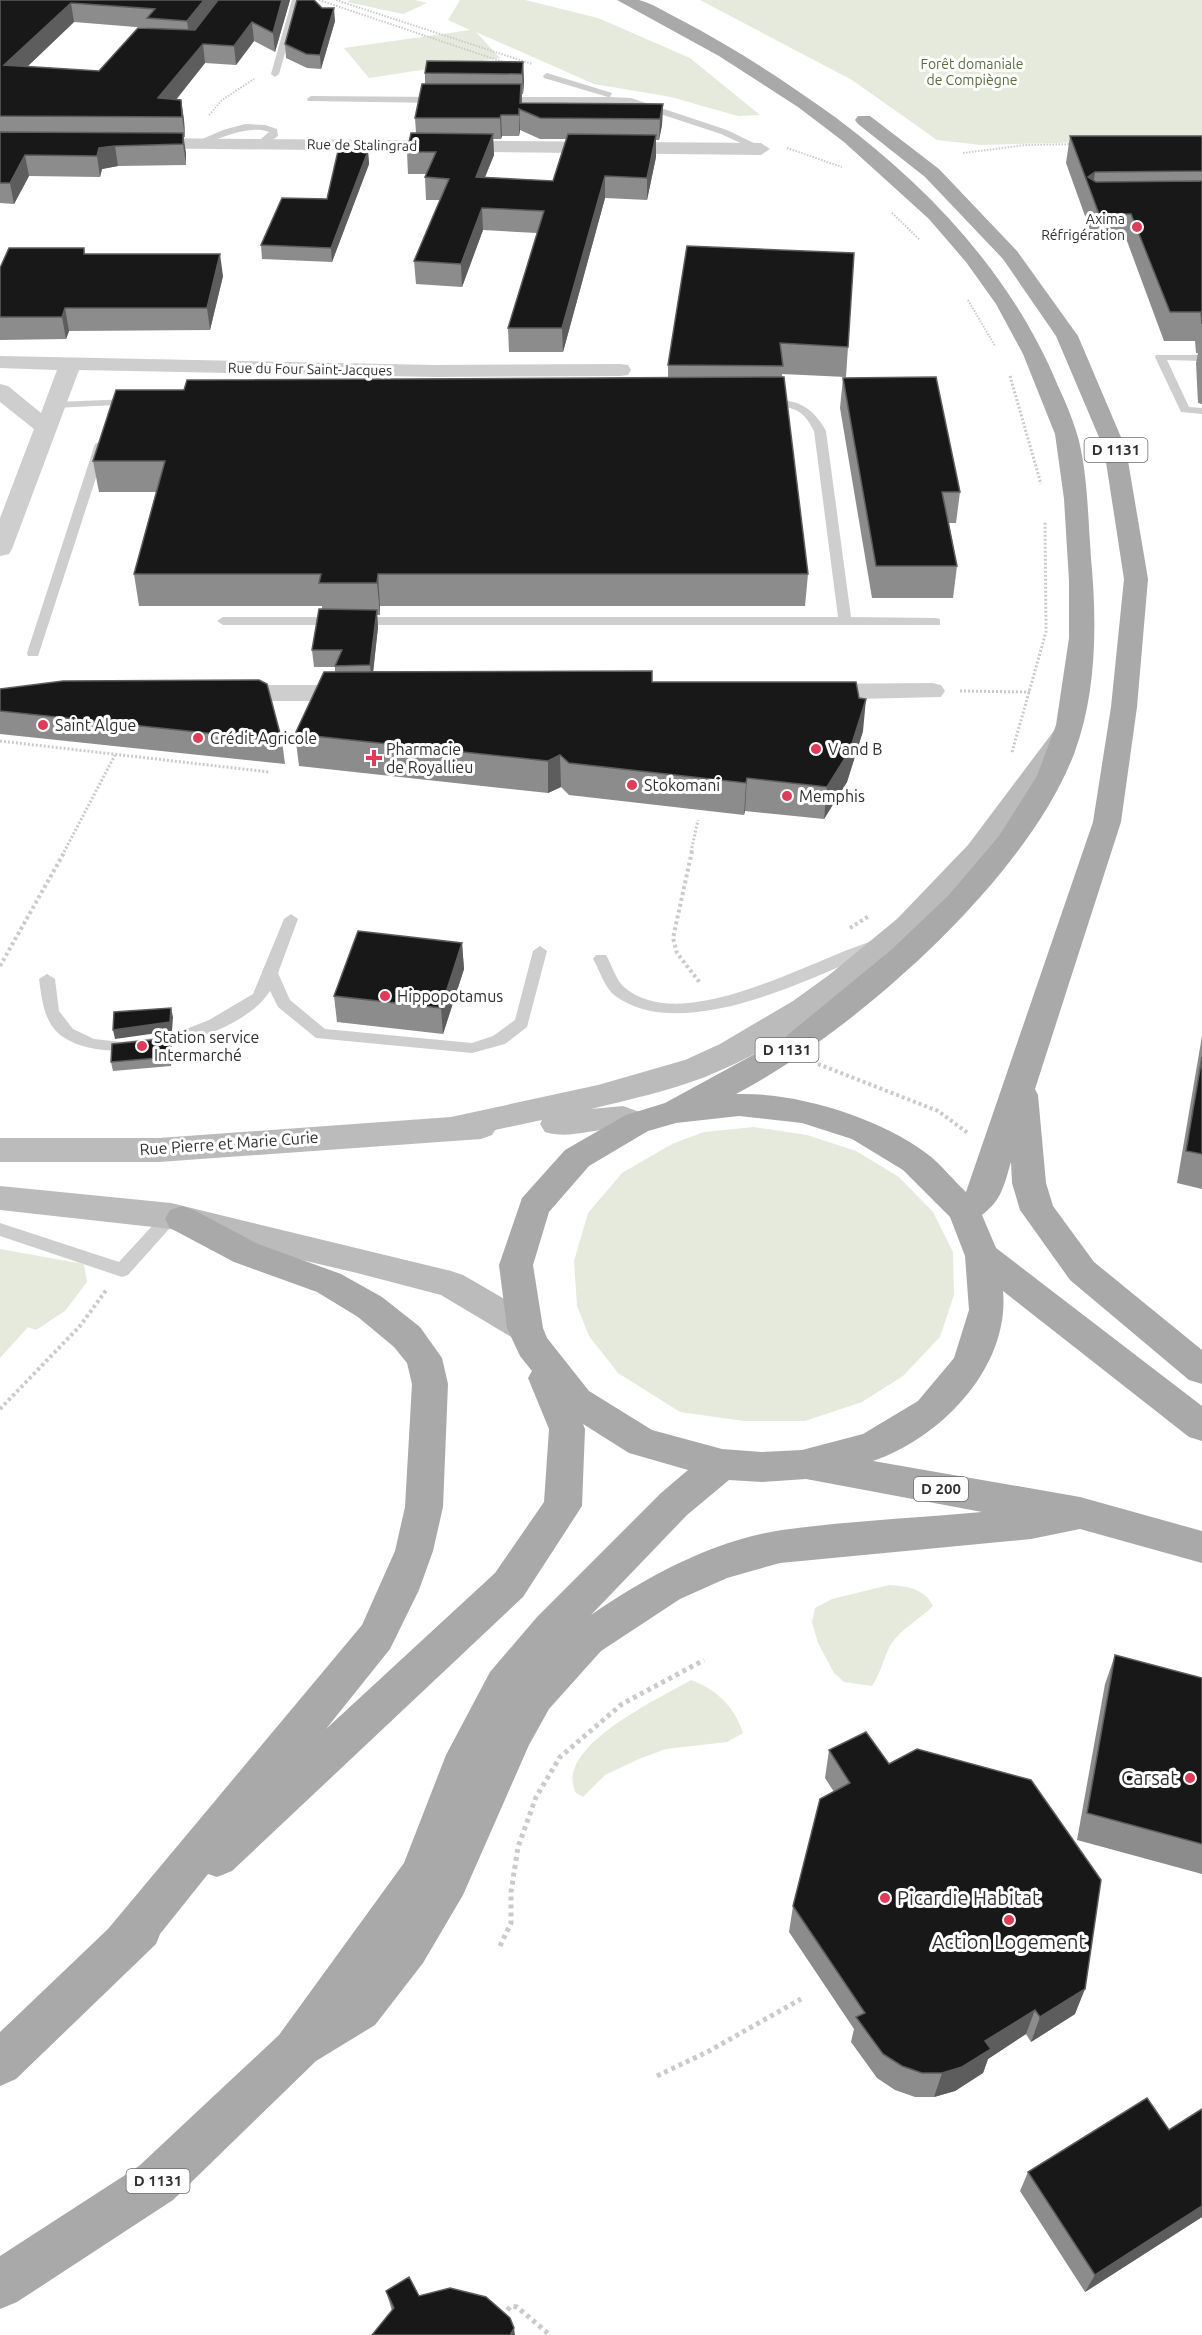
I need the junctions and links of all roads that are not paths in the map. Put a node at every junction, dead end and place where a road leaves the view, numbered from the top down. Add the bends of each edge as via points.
1 (296, 0) edge
2 (625, 0) edge
3 (668, 0) edge
4 (275, 74) road end
5 (547, 76) road end
6 (311, 99) dead end
7 (452, 100) edge
8 (487, 100) edge
9 (628, 100) junction
10 (116, 144) edge
11 (192, 144) junction
12 (241, 144) junction
13 (761, 148) joint
14 (1202, 358) edge
15 (0, 362) edge
16 (72, 362) junction
17 (620, 370) dead end
18 (0, 391) edge
19 (759, 401) edge
20 (150, 402) edge
21 (55, 405) junction
22 (1202, 411) edge
23 (109, 415) junction
24 (45, 427) junction
25 (1, 542) edge
26 (223, 621) dead end
27 (845, 621) junction
28 (936, 622) dead end
29 (33, 653) dead end
30 (932, 691) road end
31 (790, 692) edge
32 (197, 693) edge
33 (386, 693) edge
34 (1068, 730) junction
35 (291, 919) dead end
36 (893, 937) junction
37 (540, 951) dead end
38 (600, 959) dead end
39 (270, 971) junction
40 (47, 979) dead end
41 (1021, 1084) junction
42 (676, 1112) junction
43 (637, 1123) junction
44 (458, 1127) junction
45 (0, 1150) edge
46 (0, 1198) edge
47 (964, 1210) junction
48 (176, 1218) junction
49 (0, 1229) edge
50 (982, 1256) junction
51 (529, 1337) junction
52 (1202, 1370) edge
53 (1202, 1426) edge
54 (722, 1464) junction
55 (802, 1465) junction
56 (1080, 1513) junction
57 (1202, 1547) edge
58 (124, 1944) junction
59 (295, 2051) junction
60 (0, 2063) edge
61 (0, 2285) edge

1 - 4 lane
2 - 34 main road, D 1131 via 676,23 729,54 865,148 918,195 963,244 1020,326 1047,380 1068,442 1082,585 1076,708
3 - 41 main road, D 1131 via 765,53 862,119 932,173 1010,255 1066,336 1115,449 1136,579 1124,707 1107,822
5 - 9 lane
6 - 7 lane
8 - 9 lane
9 - 13 lane
10 - 11 street, Rue de Stalingrad
11 - 12 street, Rue de Stalingrad
11 - 12 lane via 238,128 264,126 274,131 273,136 263,141
12 - 13 street, Rue de Stalingrad
14 - 22 lane via 1160,357 1185,410
15 - 16 street, Rue du Four Saint-Jacques
16 - 17 street, Rue du Four Saint-Jacques via 423,371
16 - 21 street
18 - 24 street
19 - 27 lane via 802,406 814,417 820,431
20 - 23 lane
21 - 23 lane
21 - 24 street
23 - 29 lane
24 - 25 street
26 - 27 lane
27 - 28 lane
30 - 31 street
32 - 33 street
34 - 36 main road via 1035,771 1003,821 962,870
34 - 42 main road, D 1131 via 1052,773 1013,838 957,904 887,972 788,1050
35 - 39 lane
36 - 38 lane via 811,972 715,1004 673,1010 635,1004 614,988 604,975
36 - 44 main road via 822,996 758,1040 695,1069 582,1102
37 - 39 lane via 522,1023 499,1040 472,1048 321,1034 283,1003
39 - 40 lane via 260,997 217,1026 172,1041 114,1047 79,1042 59,1028 46,997
41 - 47 main road, D 1131 via 983,1197
41 - 52 main road via 1029,1183 1036,1210 1082,1270
42 - 43 main road
42 - 47 main road via 750,1106 803,1112 863,1131 915,1162
43 - 44 main road via 623,1119 523,1128
43 - 51 main road via 577,1158 534,1206 516,1265
44 - 45 main road, Rue Pierre et Marie Curie via 159,1150
46 - 48 main road
47 - 50 main road
48 - 49 lane via 122,1270
48 - 51 main road via 451,1284
48 - 58 main road via 246,1253 329,1283 370,1307 407,1337 424,1358 430,1384 424,1506 414,1551 376,1637
50 - 53 main road
50 - 55 main road via 987,1310 970,1364 931,1411 873,1446
51 - 54 main road via 576,1401 642,1442
51 - 58 main road via 567,1430 563,1506 508,1585
54 - 55 main road
54 - 59 main road via 657,1521 551,1629 504,1685 467,1755 421,1876
55 - 56 main road, D 200
56 - 57 main road, D 200
56 - 59 main road via 1031,1523 780,1547 720,1564 666,1587 587,1639 535,1696 513,1734 448,1880 407,1948 359,2009
58 - 60 main road
59 - 61 main road, D 1131 via 156,2183

